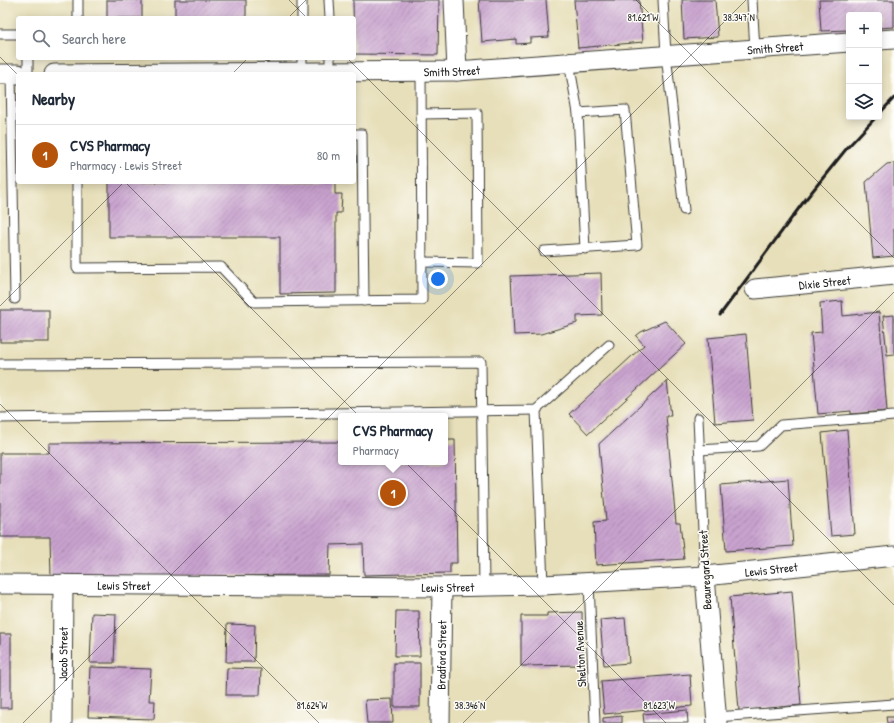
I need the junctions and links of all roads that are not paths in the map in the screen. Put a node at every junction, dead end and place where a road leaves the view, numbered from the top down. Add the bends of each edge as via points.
1 (78, 0) edge
2 (302, 0) edge
3 (330, 0) edge
4 (454, 0) edge
5 (663, 0) edge
6 (752, 0) edge
7 (78, 16) edge
8 (302, 16) edge
9 (330, 16) edge
10 (0, 34) edge
11 (16, 34) edge
12 (894, 39) edge
13 (882, 40) edge
14 (846, 42) edge
15 (755, 49) junction
16 (666, 56) junction
17 (26, 60) edge
18 (568, 62) junction
19 (302, 65) edge
20 (330, 65) edge
21 (457, 70) junction
22 (421, 71) junction
23 (126, 72) edge
24 (14, 74) edge
25 (578, 113) junction
26 (422, 114) junction
27 (356, 134) edge
28 (77, 184) edge
29 (684, 210) dead end
30 (585, 249) junction
31 (544, 251) dead end
32 (422, 262) junction
33 (894, 275) edge
34 (755, 289) dead end
35 (15, 299) dead end
36 (364, 301) junction
37 (609, 345) dead end
38 (0, 364) edge
39 (482, 410) junction
40 (536, 410) junction
41 (894, 416) edge
42 (0, 418) edge
43 (698, 418) dead end
44 (700, 450) junction
45 (894, 556) edge
46 (705, 576) junction
47 (589, 583) junction
48 (0, 584) edge
49 (63, 584) junction
50 (484, 586) junction
51 (543, 586) junction
52 (442, 587) junction
53 (894, 704) edge
54 (716, 720) edge
55 (62, 723) edge
56 (440, 723) edge
57 (595, 723) edge

1 - 7 lane
2 - 8 lane
3 - 9 lane
4 - 21 street
5 - 16 lane
6 - 15 lane
10 - 11 lane
12 - 13 street
14 - 15 street, Smith Street
15 - 16 street, Smith Street
16 - 18 street, Smith Street
16 - 29 lane
17 - 24 lane
18 - 21 street, Smith Street
18 - 25 lane
19 - 20 street, Smith Street
19 - 23 street, Smith Street
20 - 22 street, Smith Street
21 - 22 street, Smith Street
22 - 26 lane
24 - 35 lane
25 - 30 lane
25 - 30 lane via 625,110 637,245
26 - 32 lane
26 - 32 lane via 477,113 478,263
27 - 36 lane via 362,134
28 - 36 lane via 77,268 221,267 254,302
30 - 31 lane
32 - 36 lane via 422,300
33 - 34 street, Dixie Street
37 - 40 lane
38 - 39 lane via 481,362
39 - 40 lane
39 - 42 lane
39 - 50 lane
40 - 51 lane
41 - 44 lane via 781,426 759,446
43 - 44 lane, Beauregard Street
44 - 46 lane, Beauregard Street
45 - 46 street, Lewis Street
46 - 47 street, Lewis Street
46 - 54 street, Beauregard Street
47 - 51 street, Lewis Street
47 - 57 lane, Shelton Avenue
48 - 49 street, Lewis Street
49 - 52 street, Lewis Street
49 - 55 street, Jacob Street
50 - 51 street, Lewis Street
50 - 52 street, Lewis Street
52 - 56 street, Bradford Street
53 - 54 lane

